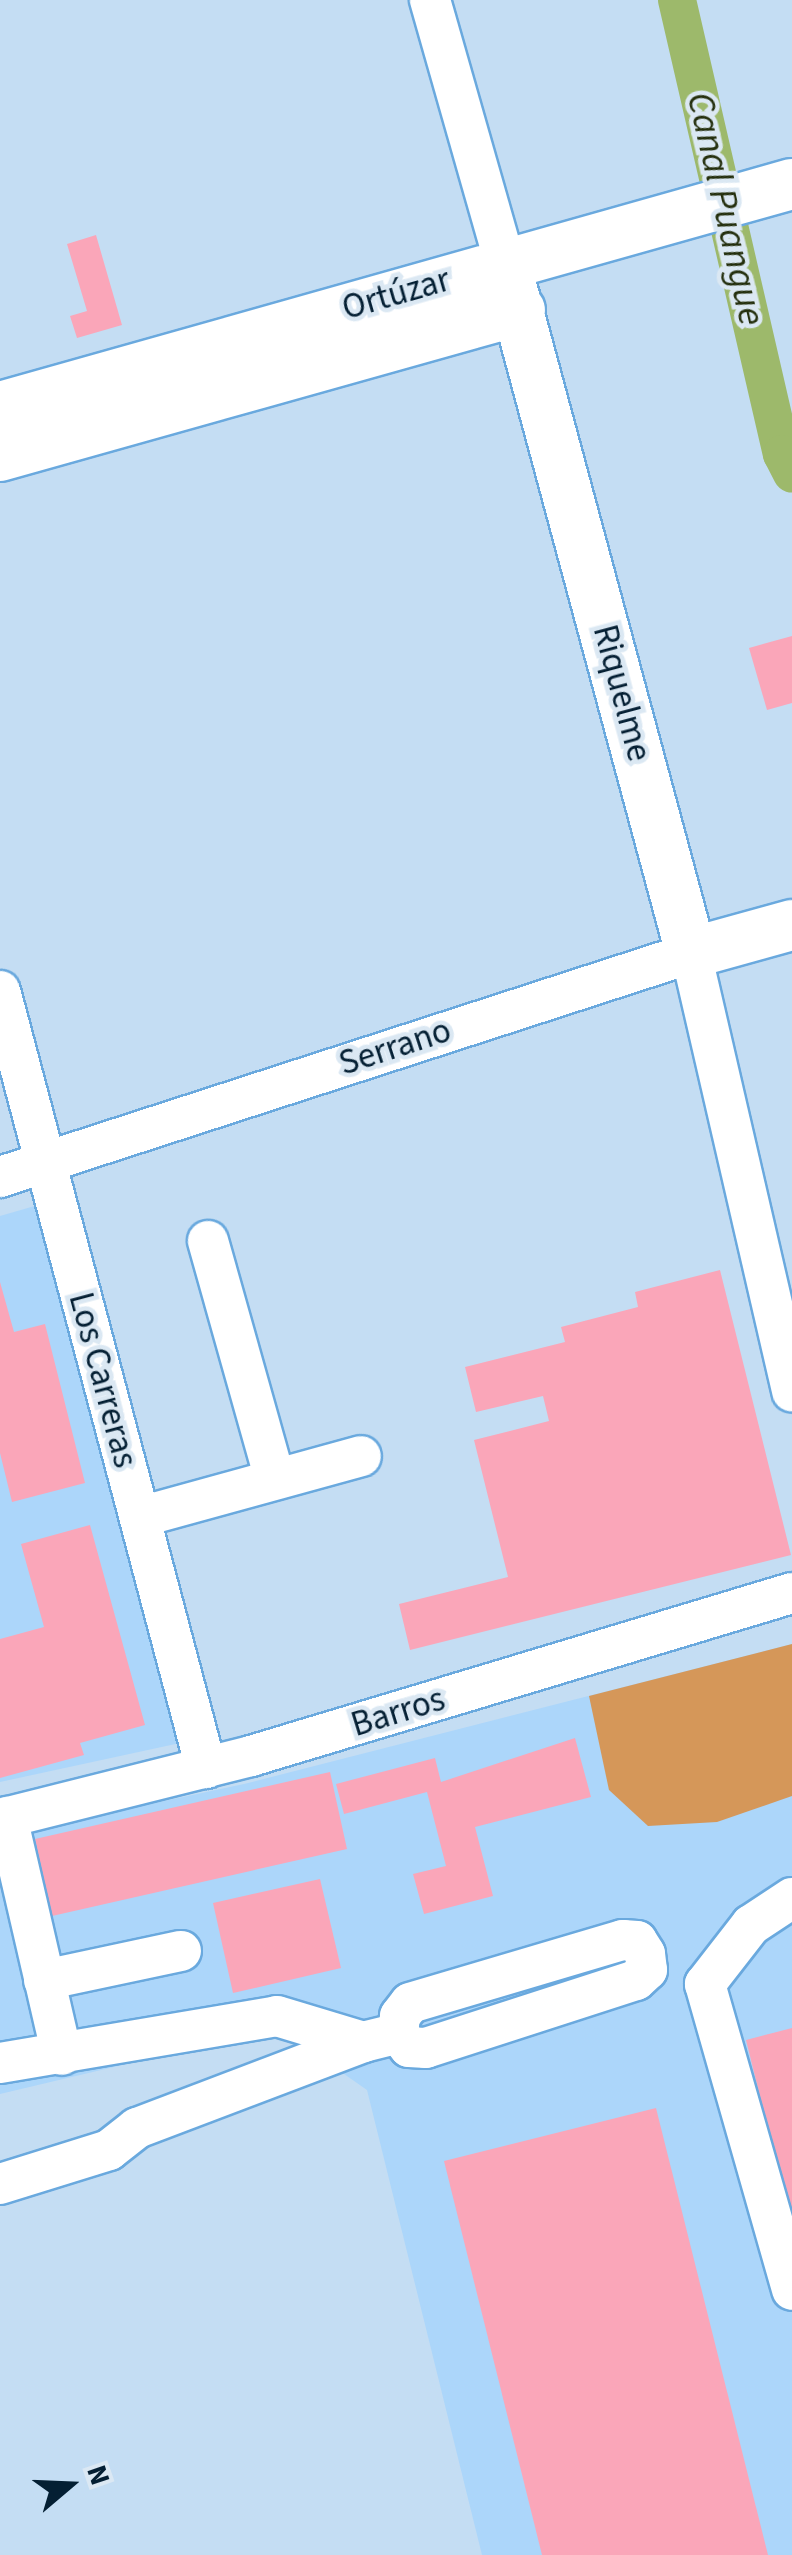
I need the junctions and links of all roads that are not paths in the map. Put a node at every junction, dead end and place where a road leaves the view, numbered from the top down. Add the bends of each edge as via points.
1 (430, 0) edge
2 (792, 184) edge
3 (505, 262) junction
4 (520, 310) junction
5 (0, 407) edge
6 (0, 456) edge
7 (792, 925) edge
8 (691, 954) junction
9 (0, 991) edge
10 (45, 1164) junction
11 (0, 1177) edge
12 (208, 1241) dead end
13 (792, 1392) edge
14 (361, 1456) dead end
15 (275, 1479) junction
16 (140, 1517) junction
17 (792, 1593) edge
18 (206, 1768) junction
19 (4, 1818) edge
20 (792, 1898) edge
21 (13, 1901) edge
22 (180, 1951) dead end
23 (44, 1980) junction
24 (380, 2038) junction
25 (62, 2056) junction
26 (0, 2063) edge
27 (0, 2184) edge
28 (792, 2290) edge

1 - 3 street, Riquelme
2 - 3 main road, Ortúzar
3 - 4 main road, Riquelme
3 - 5 main road, Ortúzar
4 - 6 main road, Ortúzar
4 - 8 main road, Riquelme
7 - 8 main road, Serrano
8 - 10 street, Serrano
8 - 13 street, Riquelme
9 - 10 street, Los Carreras
10 - 11 street, Serrano
10 - 16 street, Los Carreras
12 - 15 street
14 - 15 street
15 - 16 street
16 - 18 street, Los Carreras
17 - 18 street, Barros
18 - 19 street, Barros
19 - 21 street
20 - 28 street via 750,1925 705,1984
21 - 23 street
22 - 23 street
23 - 25 street
24 - 24 street via 426,2048 496,2026 636,1980 647,1970 645,1954 637,1941 623,1940 410,2003
24 - 25 street via 276,2016
24 - 27 street via 137,2128 109,2150
25 - 26 street

